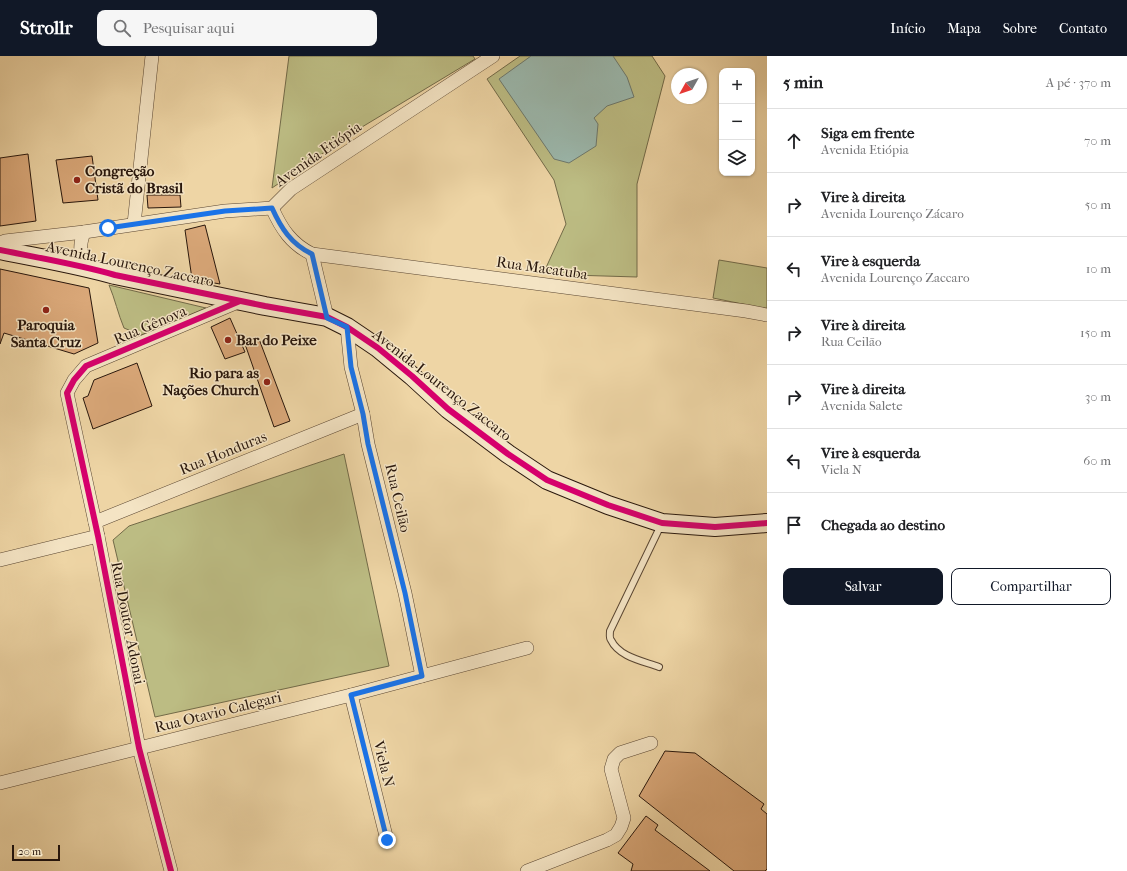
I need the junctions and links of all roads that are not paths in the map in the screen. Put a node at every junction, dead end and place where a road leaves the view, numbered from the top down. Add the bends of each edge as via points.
1 (152, 56) edge
2 (493, 56) edge
3 (272, 208) junction
4 (134, 224) junction
5 (84, 232) junction
6 (0, 242) edge
7 (0, 250) edge
8 (312, 254) junction
9 (91, 268) junction
10 (240, 301) junction
11 (767, 315) edge
12 (327, 318) junction
13 (347, 327) junction
14 (74, 380) joint
15 (363, 414) junction
16 (94, 522) junction
17 (662, 523) junction
18 (767, 523) edge
19 (98, 536) junction
20 (0, 560) edge
21 (527, 648) dead end
22 (659, 666) dead end
23 (422, 676) junction
24 (351, 695) junction
25 (651, 743) dead end
26 (139, 748) junction
27 (0, 783) edge
28 (387, 840) dead end
29 (171, 871) edge
30 (527, 871) edge

1 - 4 street
2 - 3 street, Avenida Etiópia via 291,189
3 - 4 street, Avenida Etiópia via 225,211
3 - 8 street via 290,238 302,250
4 - 5 street, Avenida Etiópia
5 - 6 street, Avenida Etiópia
5 - 9 street via 80,249
7 - 9 street, Avenida Lourenço Zaccaro
8 - 11 street, Rua Macatuba
8 - 12 street
9 - 10 street, Avenida Lourenço Zaccaro
10 - 12 street, Avenida Lourenço Zaccaro
10 - 14 street, Rua Gênova via 86,366
12 - 13 street, Avenida Lourenço Zaccaro
13 - 15 street, Rua Ceilão via 351,367
13 - 17 street, Avenida Lourenço Zaccaro via 378,348 448,409 547,480 608,505
14 - 16 street, Rua Doutor Adonai via 67,393
15 - 16 street, Rua Honduras
15 - 23 street, Rua Ceilão
16 - 19 street, Rua Doutor Adonai
17 - 18 street, Avenida Lourenço Zaccaro via 715,527
17 - 22 lane via 610,631 610,639 616,648 628,656
19 - 20 street
19 - 26 street, Rua Doutor Adonai
21 - 23 street, Rua Otavio Calegari
23 - 24 street, Rua Otavio Calegari
24 - 26 street, Rua Otavio Calegari
24 - 28 street, Viela N
25 - 30 street via 620,753 614,759 612,769 624,818 616,834
26 - 27 street, Rua Otavio Calegari
26 - 29 street, Rua Doutor Adonai

